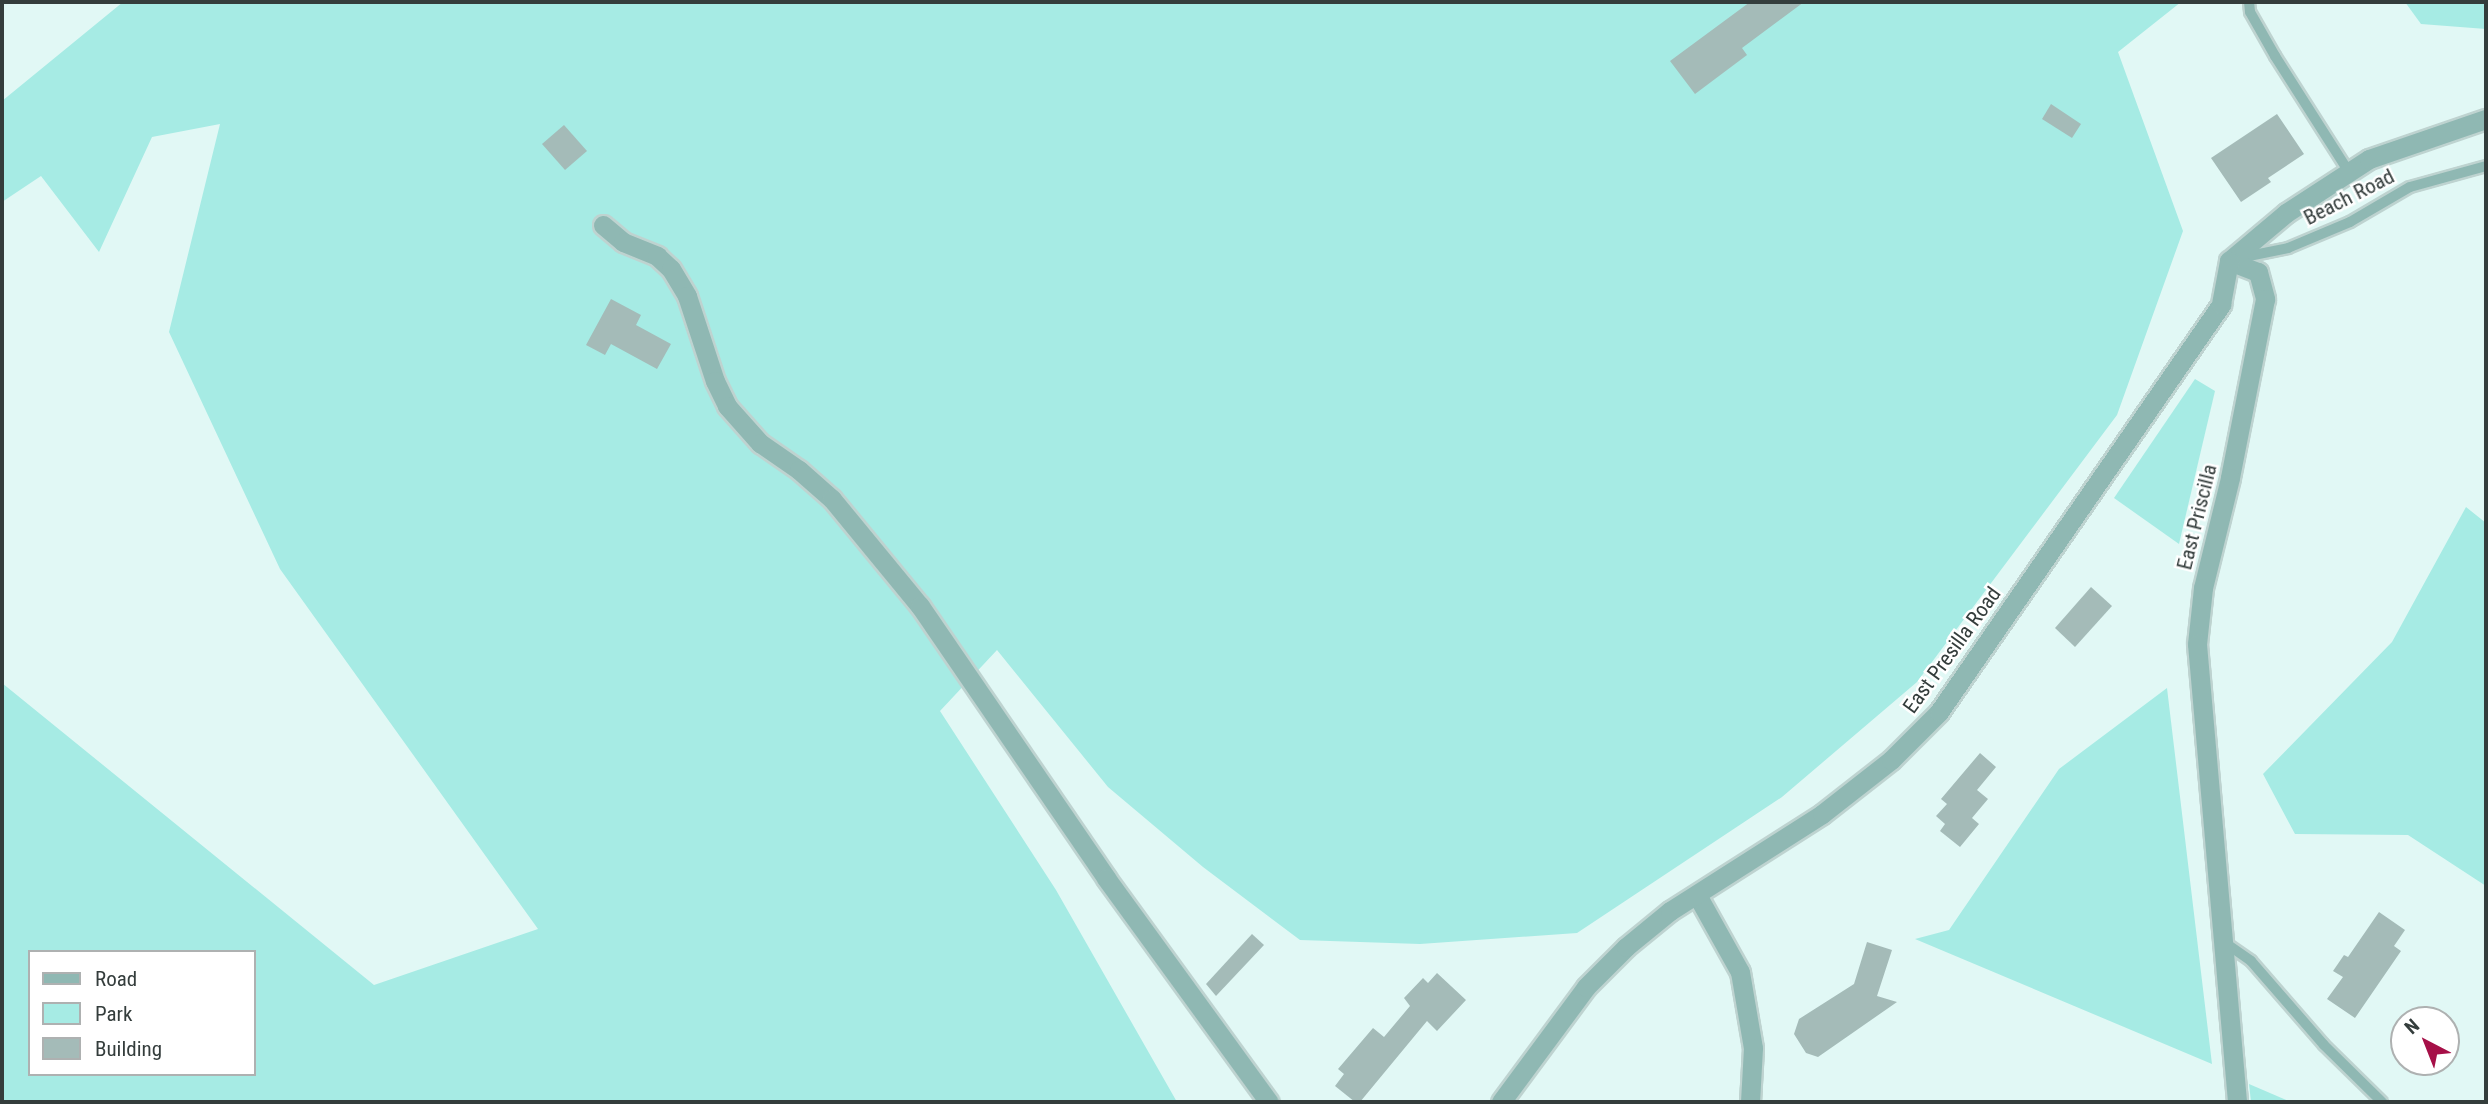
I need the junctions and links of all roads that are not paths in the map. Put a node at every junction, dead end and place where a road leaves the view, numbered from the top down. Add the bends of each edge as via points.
1 (2249, 2) edge
2 (2486, 119) edge
3 (2486, 166) edge
4 (2349, 172) junction
5 (603, 225) dead end
6 (2229, 261) junction
7 (1697, 895) junction
8 (2221, 940) junction
9 (1269, 1102) edge
10 (1501, 1102) edge
11 (1750, 1102) edge
12 (2237, 1102) edge
13 (2382, 1102) edge

1 - 4 lane via 2275,56
2 - 4 street via 2369,159
3 - 6 lane, Beach Road via 2410,187 2350,222 2288,248
4 - 6 street via 2286,213
5 - 9 street via 671,269 687,296 727,406 760,443 832,499 920,606 1106,878
6 - 7 street, East Presilla Road via 2221,304 1939,712 1891,760 1822,814
6 - 8 street, East Priscilla via 2258,272 2265,299 2203,587 2197,644
7 - 10 street, East Presilla Road via 1626,947 1586,986
7 - 11 street via 1740,972 1754,1048
8 - 12 street, East Priscilla
8 - 13 lane via 2251,961 2324,1045

